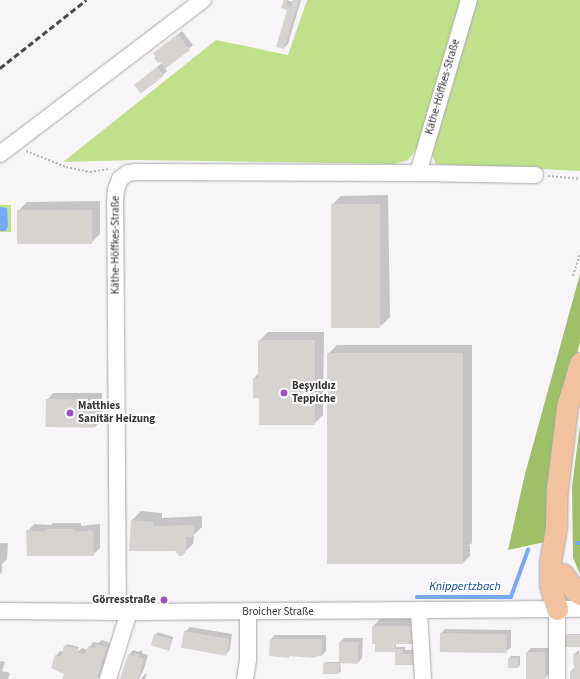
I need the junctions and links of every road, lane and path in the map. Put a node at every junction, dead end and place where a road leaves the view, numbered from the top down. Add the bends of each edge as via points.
1 (203, 0) edge
2 (468, 0) edge
3 (6, 149) edge
4 (418, 173) junction
5 (535, 175) joint
6 (120, 178) junction
7 (580, 179) edge
8 (580, 253) edge
9 (573, 276) dead end
10 (580, 363) edge
11 (556, 528) junction
12 (563, 574) junction
13 (580, 594) edge
14 (557, 609) junction
15 (580, 609) edge
16 (0, 611) edge
17 (124, 612) junction
18 (248, 612) junction
19 (419, 612) junction
20 (108, 679) edge
21 (245, 679) edge
22 (423, 679) edge
23 (557, 679) edge

1 - 3 street
2 - 4 street, Käthe-Höffkes-Straße
3 - 6 path via 66,168 90,172 114,169
4 - 5 street
4 - 6 street via 136,172
5 - 7 path
6 - 17 street, Käthe-Höffkes-Straße via 115,201
8 - 9 path
10 - 11 main road via 567,406 557,489
11 - 12 main road
11 - 14 main road via 550,562 550,585
12 - 13 main road
12 - 14 main road via 563,589
14 - 15 street, Broicher Straße
14 - 19 street, Broicher Straße
14 - 23 street
16 - 17 street, Broicher Straße
17 - 18 street, Broicher Straße
17 - 20 street
18 - 19 street, Broicher Straße
18 - 21 street via 248,659
19 - 22 street

